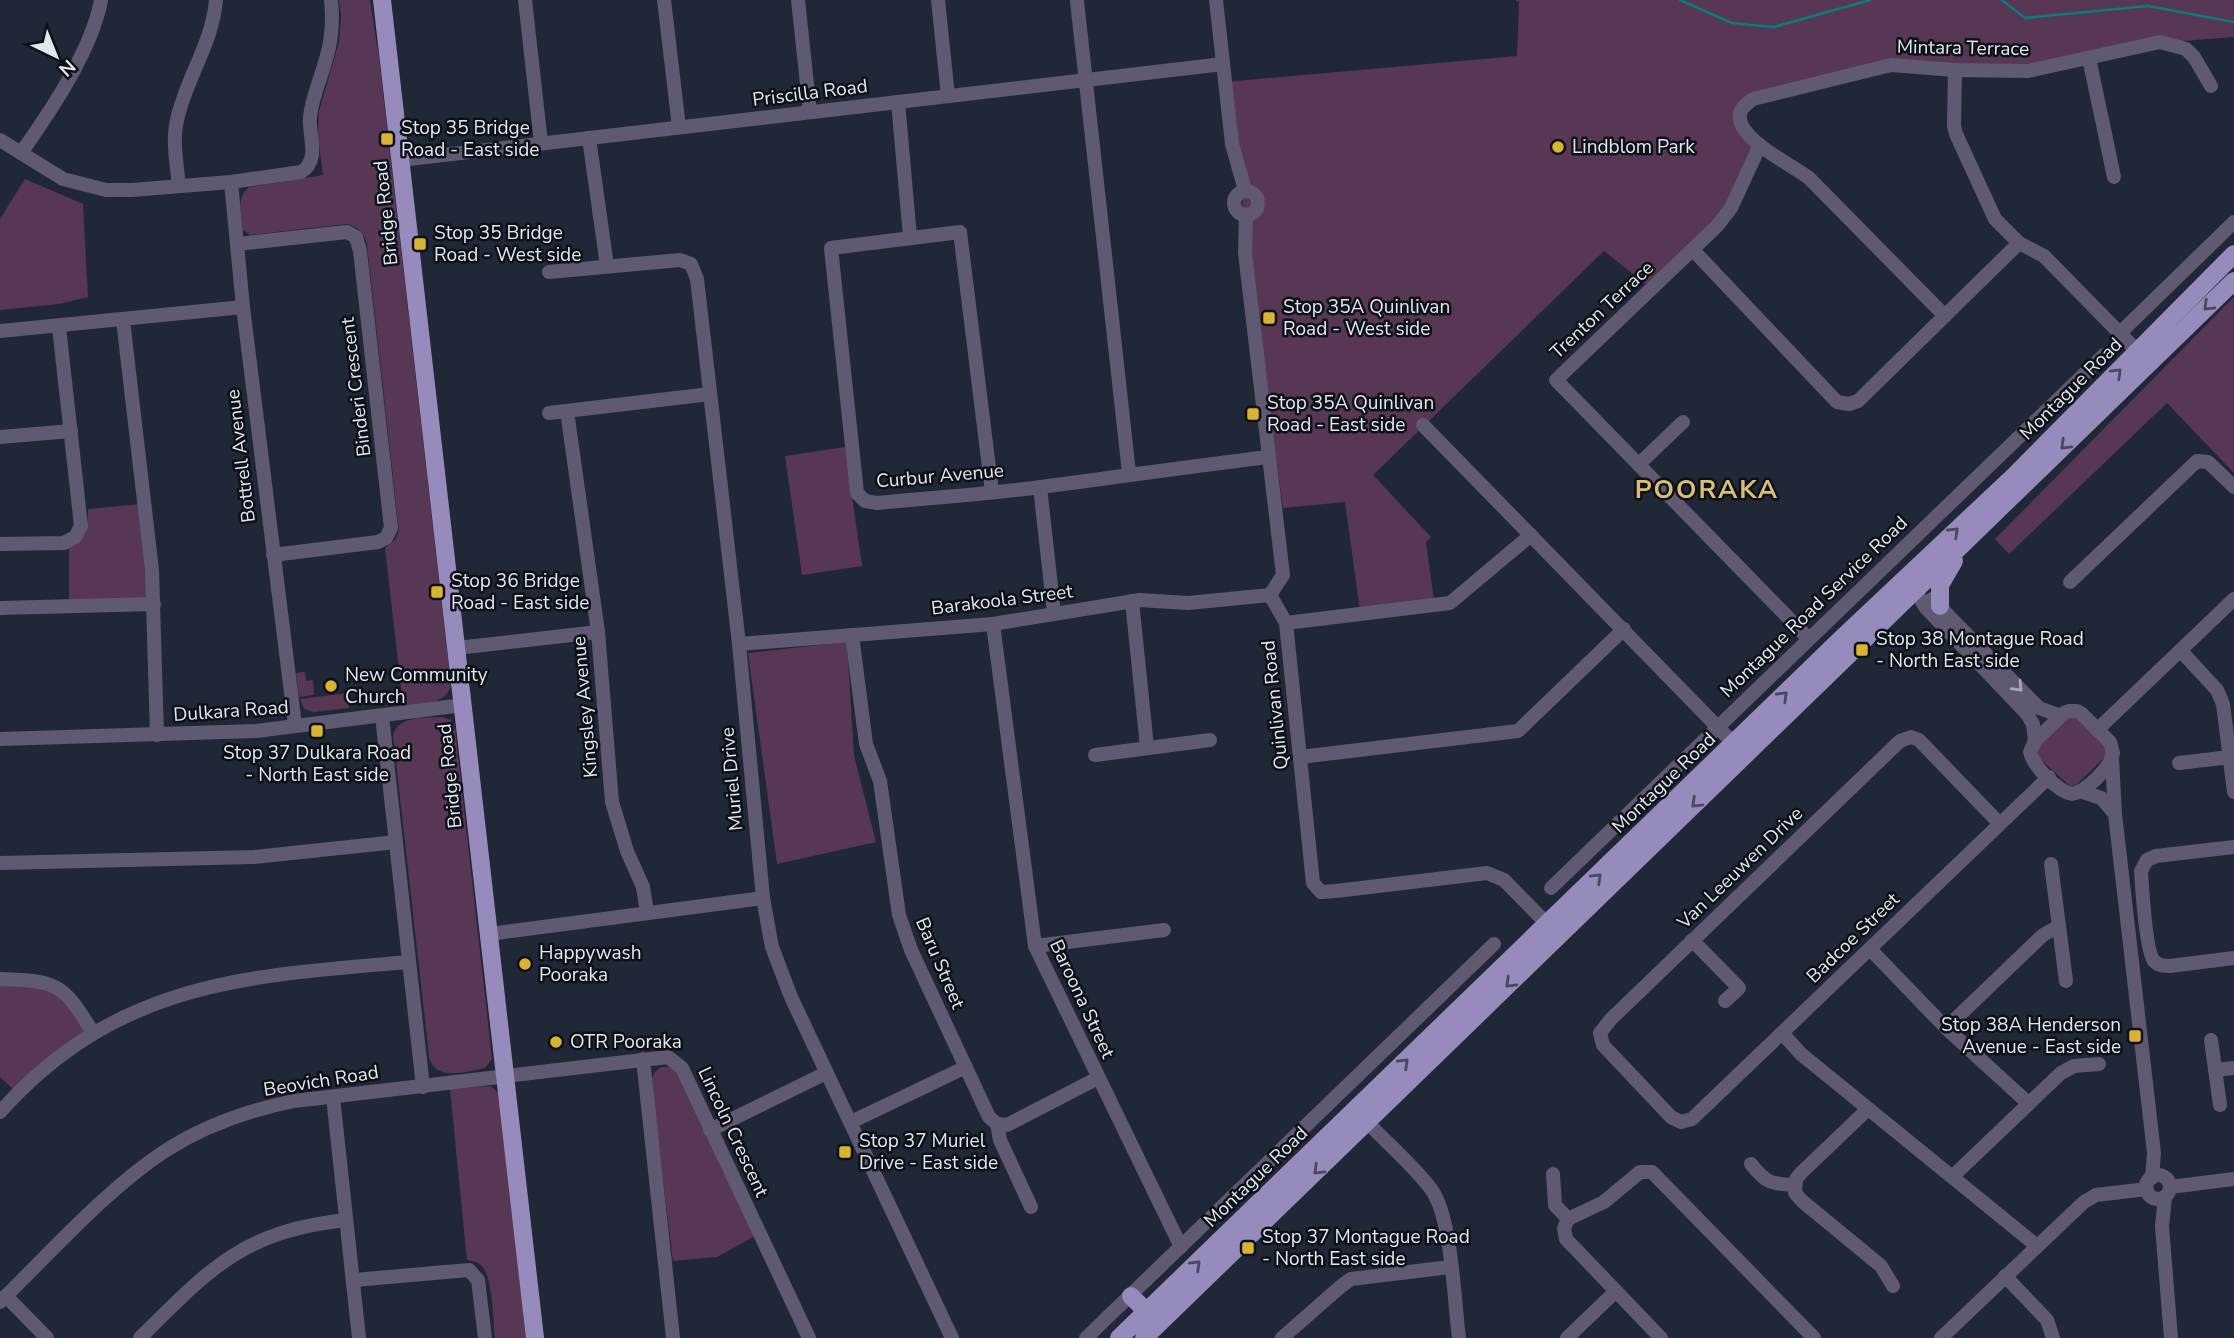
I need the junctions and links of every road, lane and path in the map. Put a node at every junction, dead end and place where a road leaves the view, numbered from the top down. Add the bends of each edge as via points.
1 (101, 0) edge
2 (216, 0) edge
3 (331, 0) edge
4 (382, 0) edge
5 (525, 0) edge
6 (664, 0) edge
7 (798, 0) edge
8 (938, 0) edge
9 (1216, 0) edge
10 (1077, 1) edge
11 (2088, 58) junction
12 (1223, 64) junction
13 (1955, 70) junction
14 (1086, 80) junction
15 (2211, 86) dead end
16 (948, 96) junction
17 (898, 102) junction
18 (810, 112) junction
19 (679, 127) junction
20 (589, 138) junction
21 (0, 140) edge
22 (541, 143) junction
23 (1760, 145) junction
24 (21, 153) junction
25 (401, 160) junction
26 (2114, 177) dead end
27 (231, 182) junction
28 (178, 186) junction
29 (2234, 222) edge
30 (911, 237) junction
31 (2019, 243) junction
32 (237, 244) junction
33 (1693, 250) junction
34 (2234, 254) edge
35 (607, 266) junction
36 (549, 272) dead end
37 (2234, 281) edge
38 (243, 307) junction
39 (1945, 316) junction
40 (123, 320) junction
41 (59, 327) junction
42 (0, 331) edge
43 (2120, 333) junction
44 (2104, 355) dead end
45 (2143, 358) junction
46 (710, 394) junction
47 (567, 411) junction
48 (549, 413) dead end
49 (1683, 422) dead end
50 (1423, 425) dead end
51 (71, 431) junction
52 (0, 437) edge
53 (1269, 457) junction
54 (1639, 464) junction
55 (1129, 473) junction
56 (1040, 487) junction
57 (2234, 487) edge
58 (992, 492) junction
59 (1531, 535) junction
60 (1967, 540) junction
61 (0, 544) edge
62 (273, 555) junction
63 (2070, 582) dead end
64 (1910, 585) junction
65 (1270, 595) junction
66 (2234, 599) edge
67 (1132, 601) junction
68 (153, 604) junction
69 (1940, 606) junction
70 (0, 608) edge
71 (1055, 613) junction
72 (1286, 623) junction
73 (993, 624) junction
74 (1623, 629) junction
75 (598, 632) junction
76 (852, 635) junction
77 (1809, 639) junction
78 (739, 645) junction
79 (457, 648) junction
80 (2180, 650) junction
81 (463, 705) junction
82 (382, 716) junction
83 (2061, 716) junction
84 (295, 725) junction
85 (1718, 727) junction
86 (2098, 730) junction
87 (157, 735) junction
88 (0, 739) edge
89 (1210, 740) dead end
90 (2035, 741) junction
91 (1147, 747) junction
92 (1740, 749) junction
93 (1095, 755) dead end
94 (1300, 757) junction
95 (2230, 757) junction
96 (2112, 759) junction
97 (2179, 763) dead end
98 (2049, 777) junction
99 (2080, 791) junction
100 (2234, 792) edge
101 (2115, 814) junction
102 (2000, 824) junction
103 (396, 842) junction
104 (2234, 847) edge
105 (0, 863) edge
106 (2051, 864) dead end
107 (1551, 888) dead end
108 (763, 898) junction
109 (647, 912) junction
110 (2059, 926) junction
111 (1164, 930) dead end
112 (1553, 930) junction
113 (489, 934) junction
114 (1692, 940) junction
115 (1494, 944) dead end
116 (1035, 946) junction
117 (1870, 949) junction
118 (2234, 958) edge
119 (409, 962) junction
120 (0, 979) edge
121 (2066, 982) dead end
122 (1725, 1001) dead end
123 (1946, 1028) junction
124 (93, 1033) junction
125 (1782, 1034) junction
126 (2211, 1040) dead end
127 (643, 1059) junction
128 (2099, 1064) dead end
129 (966, 1067) junction
130 (2234, 1068) edge
131 (2215, 1070) junction
132 (826, 1073) junction
133 (506, 1076) junction
134 (1098, 1078) junction
135 (423, 1087) junction
136 (333, 1097) junction
137 (2028, 1103) junction
138 (2220, 1105) dead end
139 (1868, 1109) junction
140 (0, 1112) edge
141 (1361, 1116) junction
142 (852, 1122) junction
143 (1682, 1122) joint
144 (997, 1124) junction
145 (710, 1130) junction
146 (1751, 1164) dead end
147 (1553, 1174) dead end
148 (1952, 1177) junction
149 (2234, 1179) edge
150 (1794, 1185) junction
151 (2158, 1188) junction
152 (1031, 1207) dead end
153 (1568, 1219) junction
154 (346, 1220) junction
155 (2037, 1246) junction
156 (1181, 1247) junction
157 (1450, 1268) junction
158 (2005, 1276) junction
159 (354, 1280) junction
160 (1893, 1286) dead end
161 (1616, 1291) junction
162 (1131, 1296) junction
163 (3, 1299) edge
164 (1153, 1318) junction
165 (47, 1338) edge
166 (140, 1338) edge
167 (359, 1338) edge
168 (485, 1338) edge
169 (535, 1338) edge
170 (673, 1338) edge
171 (809, 1338) edge
172 (952, 1338) edge
173 (1086, 1338) edge
174 (1119, 1338) edge
175 (1144, 1338) edge
176 (1282, 1338) edge
177 (1458, 1338) edge
178 (1567, 1338) edge
179 (1661, 1338) edge
180 (1814, 1338) edge
181 (1941, 1338) edge
182 (2053, 1338) edge
183 (2171, 1338) edge

1 - 24 street via 86,44
2 - 28 street via 208,40 177,121
3 - 27 street via 330,44 309,118 312,154 307,169
4 - 25 main road, Bridge Road
5 - 22 street
6 - 19 street
7 - 18 street
8 - 16 street
9 - 12 street
10 - 14 street
11 - 13 street, Mintara Terrace via 2028,71
11 - 15 street, Mintara Terrace via 2160,42 2176,45 2194,57
11 - 26 street
12 - 14 street, Priscilla Road
12 - 53 street via 1232,144 1245,190 1255,193 1258,203 1255,211 1246,215 1245,253
13 - 23 street, Mintara Terrace via 1892,65 1753,99 1740,112 1740,121
13 - 31 street via 1956,134 1995,219
14 - 16 street, Priscilla Road
14 - 55 street
16 - 17 street, Priscilla Road
17 - 18 street, Priscilla Road
17 - 30 street
18 - 19 street, Priscilla Road
19 - 20 street, Priscilla Road
20 - 22 street, Priscilla Road
20 - 35 street
21 - 24 street
22 - 25 street, Priscilla Road
23 - 33 street, Trenton Terrace via 1731,208
23 - 39 street via 1810,178
24 - 28 street via 63,178 89,187 118,191
25 - 79 main road, Bridge Road
27 - 28 street
27 - 32 street, Bottrell Avenue
29 - 43 street
30 - 58 street via 960,232
30 - 58 street, Curbur Avenue via 831,248 857,493 877,503
31 - 39 street
31 - 43 street via 2044,256
32 - 38 street, Bottrell Avenue
32 - 62 street, Binderi Crescent via 347,232 356,237 360,251 391,528 378,542
33 - 39 street via 1837,402 1858,401
33 - 54 street, Trenton Terrace via 1556,380
34 - 45 main road, Montague Road
35 - 36 street, Muriel Drive
35 - 46 street, Muriel Drive via 680,260 691,264 697,279
37 -> 45 main road, Montague Road
38 - 40 street
38 - 62 street, Bottrell Avenue
40 - 41 street
40 - 68 street
41 - 42 street
41 - 51 street
43 - 45 street
44 - 77 street, Montague Road Service Road
45 -> 60 main road, Montague Road
64 -> 45 main road, Montague Road via 2014,476
46 - 47 street
46 - 78 street, Muriel Drive
47 - 48 street
47 - 75 street, Kingsley Avenue
49 - 54 street
50 - 59 street
51 - 52 street
51 - 61 street via 81,521 77,533 64,542
53 - 55 street, Curbur Avenue
53 - 65 street via 1283,575
54 - 77 street, Trenton Terrace
55 - 56 street, Curbur Avenue
56 - 58 street, Curbur Avenue
56 - 71 street
57 - 63 street via 2208,461 2197,461
59 - 72 street via 1450,603
59 - 74 street
60 - 64 main road, Montague Road
60 - 69 main road via 1940,585
62 - 84 street, Bottrell Avenue
64 - 69 street
64 - 90 street via 1926,608 2027,714
64 - 92 main road, Montague Road
65 - 67 street, Barakoola Street via 1188,603
65 - 72 street, Quinlivan Road
66 - 80 street
67 - 71 street, Barakoola Street
67 - 91 street
68 - 70 street
68 - 87 street
69 -> 83 street via 2039,708
71 - 73 street, Barakoola Street
72 - 94 street, Quinlivan Road
73 - 76 street, Barakoola Street
73 - 116 street, Baroona Street
74 - 85 street
74 - 94 street via 1518,732
75 - 79 street
75 - 109 street, Kingsley Avenue via 612,802 643,887
76 - 78 street, Barakoola Street
76 - 129 street, Baru Street via 866,744 880,781 899,915
77 - 85 street, Montague Road Service Road
78 - 108 street, Muriel Drive
79 - 81 main road, Bridge Road
80 - 86 street
80 - 95 street via 2220,696
81 - 82 street, Dulkara Road
81 - 113 main road, Bridge Road
82 - 84 street, Dulkara Road
82 - 103 street
83 - 86 street via 2077,711
83 - 90 street
84 - 87 street, Dulkara Road
85 - 92 street
85 - 107 street, Montague Road Service Road
86 - 96 street via 2113,748
87 - 88 street, Dulkara Road
89 - 91 street
90 - 98 street via 2031,757
91 - 93 street
92 - 112 main road, Montague Road
94 - 112 street, Quinlivan Road via 1313,883 1321,892 1487,873 1504,880
95 - 97 street
95 - 100 street
96 - 99 street
96 - 101 street
98 - 99 street via 2067,794
98 - 102 street, Badcoe Street
99 - 101 street via 2101,797
101 - 151 street
102 - 114 street, Van Leeuwen Drive via 1919,740 1904,739
102 - 117 street, Badcoe Street
103 - 105 street via 237,858
103 - 119 street
104 - 118 street via 2156,856 2143,863 2141,871 2149,948 2155,962 2170,966
106 - 110 street
108 - 109 street
108 - 132 street, Muriel Drive via 772,947
109 - 113 street
110 - 121 street
110 - 123 street via 2043,935
111 - 116 street
112 - 141 main road, Montague Road
113 - 133 main road, Bridge Road
114 - 122 street via 1738,988
114 - 143 street, Van Leeuwen Drive via 1600,1033 1603,1045 1671,1117
115 - 156 street
116 - 134 street, Baroona Street
117 - 123 street
117 - 125 street, Badcoe Street
119 - 124 street via 244,979 201,988 142,1007
119 - 135 street
120 - 124 street via 53,984 71,998
123 - 137 street
124 - 140 street via 32,1080
125 - 139 street
125 - 143 street, Badcoe Street via 1692,1119
126 - 131 street
127 - 133 street, Lincoln Crescent
127 - 145 street, Lincoln Crescent via 668,1057 682,1068
127 - 170 street
128 - 137 street via 2068,1068
129 - 142 street
129 - 144 street, Baru Street via 989,1117
130 - 131 street
131 - 138 street
132 - 142 street, Muriel Drive
132 - 145 street
133 - 135 street, Beovich Road
133 - 169 main road, Bridge Road
134 - 144 street via 1007,1125
134 - 156 street, Baroona Street
135 - 136 street, Beovich Road
136 - 154 street
136 - 163 street, Beovich Road via 285,1103 234,1117 173,1146 122,1184
137 - 148 street
139 - 148 street
139 - 150 street
141 - 157 street via 1431,1188 1442,1211
141 - 164 main road, Montague Road
142 - 172 street, Muriel Drive
144 - 152 street, Baru Street
145 - 171 street, Lincoln Crescent
146 - 150 street via 1770,1183
147 - 153 street via 1555,1205
148 - 155 street
149 - 151 street
150 - 160 street via 1798,1197 1881,1266
151 - 155 street via 2090,1198
151 - 183 street
153 - 161 street via 1566,1238
153 - 180 street via 1604,1202 1640,1171 1652,1172
154 - 159 street
154 - 166 street via 289,1229 241,1250 196,1283
155 - 158 street
156 - 162 street
157 - 176 street via 1351,1279
157 - 177 street
158 - 181 street
158 - 182 street via 2047,1320
159 - 167 street
159 - 168 street via 469,1270 478,1280
161 - 178 street
161 - 179 street
162 - 164 main road
162 - 173 street
163 - 165 street
164 - 174 main road, Montague Road
164 - 175 main road, Montague Road

